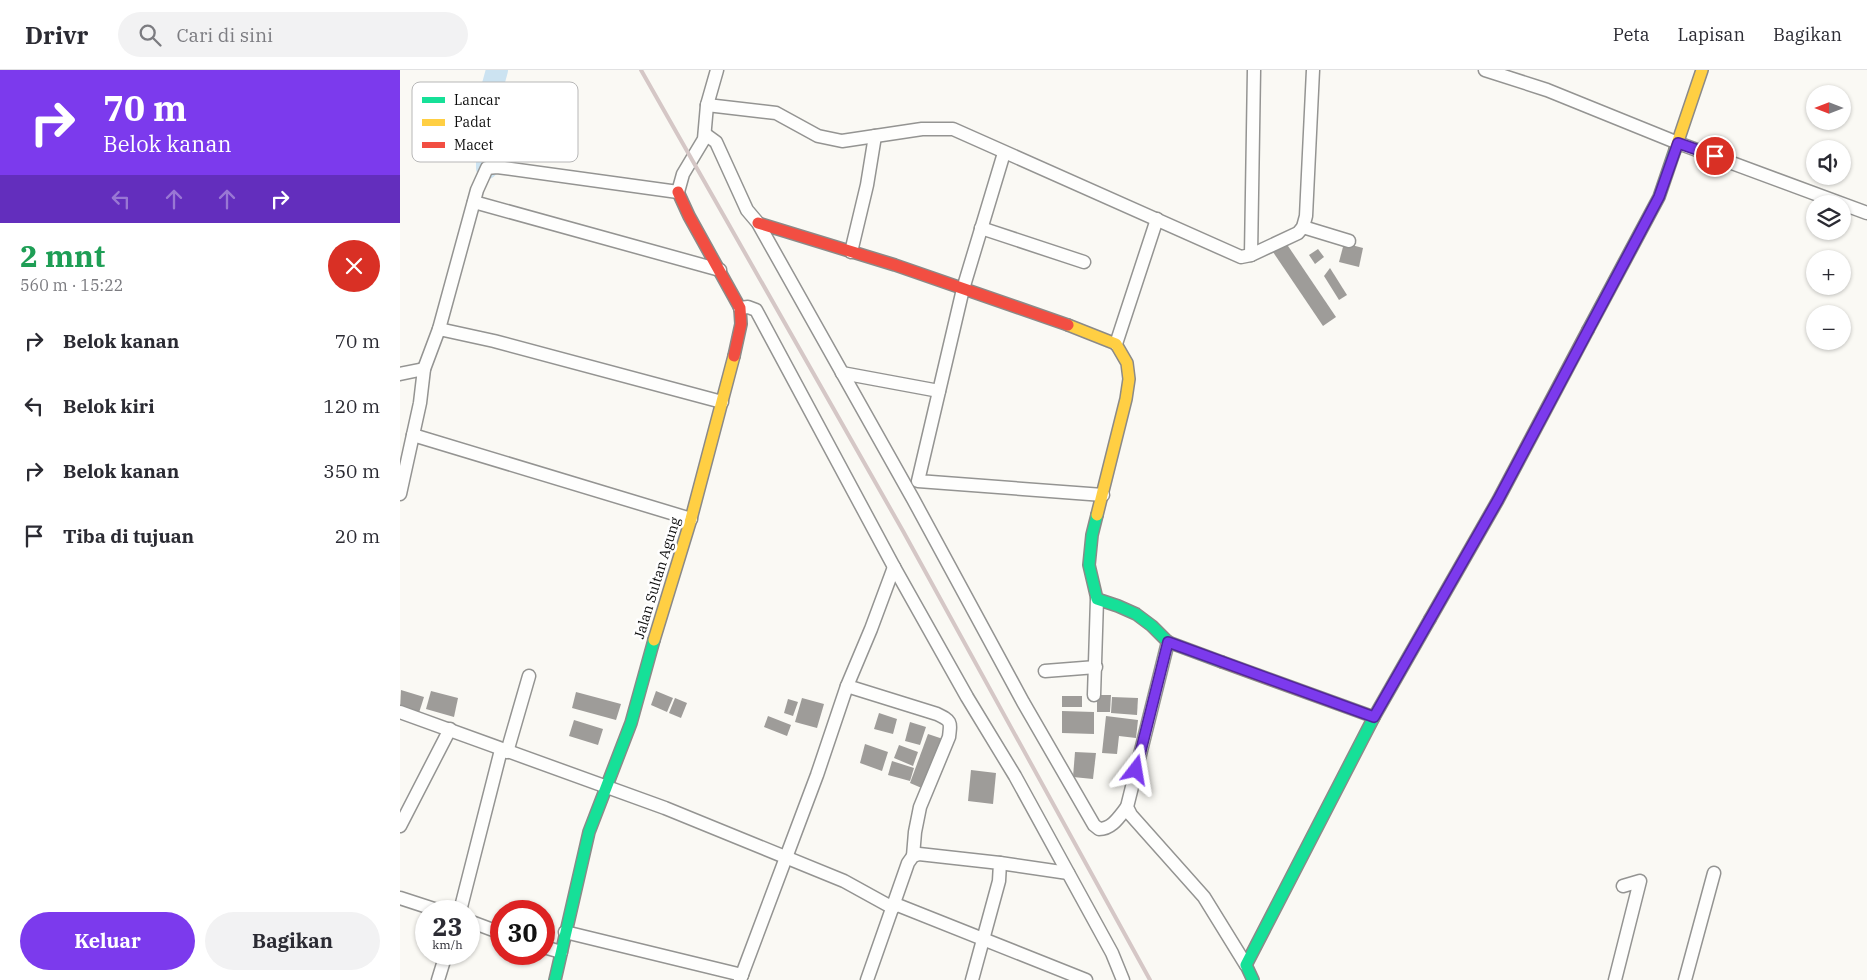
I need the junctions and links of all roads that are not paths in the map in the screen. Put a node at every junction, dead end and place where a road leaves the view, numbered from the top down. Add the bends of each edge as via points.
1 (717, 70) edge
2 (1254, 70) edge
3 (1313, 70) edge
4 (1485, 70) edge
5 (1702, 70) edge
6 (707, 106) junction
7 (705, 134) junction
8 (875, 136) junction
9 (1678, 143) junction
10 (1004, 153) junction
11 (678, 192) junction
12 (474, 202) junction
13 (1867, 213) edge
14 (1157, 219) junction
15 (758, 223) junction
16 (1303, 227) junction
17 (981, 228) junction
18 (1349, 241) dead end
19 (851, 252) junction
20 (1252, 255) junction
21 (1084, 262) dead end
22 (720, 270) junction
23 (963, 289) junction
24 (740, 308) junction
25 (439, 329) junction
26 (1116, 344) junction
27 (424, 369) junction
28 (842, 373) junction
29 (400, 374) edge
30 (939, 392) junction
31 (722, 402) junction
32 (413, 435) junction
33 (918, 481) junction
34 (400, 494) edge
35 (1103, 495) junction
36 (913, 499) junction
37 (691, 519) junction
38 (894, 567) junction
39 (1097, 599) junction
40 (1168, 642) junction
41 (1096, 667) junction
42 (1044, 671) dead end
43 (529, 676) dead end
44 (847, 686) junction
45 (1094, 695) dead end
46 (400, 712) edge
47 (1374, 717) junction
48 (450, 729) junction
49 (504, 751) junction
50 (606, 787) junction
51 (1127, 807) junction
52 (402, 819) edge
53 (913, 856) junction
54 (785, 858) junction
55 (1000, 863) junction
56 (1068, 873) junction
57 (1714, 873) dead end
58 (1624, 886) dead end
59 (400, 898) edge
60 (463, 900) edge
61 (415, 903) edge
62 (894, 906) junction
63 (566, 932) junction
64 (983, 938) junction
65 (555, 950) edge
66 (561, 952) junction
67 (443, 965) edge
68 (1246, 965) junction
69 (741, 977) edge
70 (438, 980) edge
71 (555, 980) edge
72 (867, 980) edge
73 (972, 980) edge
74 (1086, 980) edge
75 (1123, 980) edge
76 (1253, 980) edge
77 (1615, 980) edge
78 (1685, 980) edge

1 - 6 street
2 - 20 street
3 - 16 street
4 - 9 street via 1547,90
5 - 9 street
6 - 7 street
6 - 8 street via 776,113 830,140
7 - 11 street via 683,174
7 - 15 street via 716,142 747,210
8 - 10 street via 922,129 953,129
8 - 19 street
9 - 13 street
9 - 47 street via 1659,197 1498,500
10 - 14 street
10 - 17 street
11 - 12 street via 497,167 487,168
11 - 22 street, Jalan Sultan Agung
12 - 22 street
12 - 25 street
14 - 20 street via 1236,256
14 - 26 street
15 - 19 street
15 - 28 street
16 - 18 street
16 - 20 street via 1298,233
17 - 21 street
17 - 23 street
19 - 23 street
22 - 24 street, Jalan Sultan Agung
23 - 26 street
23 - 30 street
24 - 31 street, Jalan Sultan Agung via 738,342
24 - 38 street via 756,310
25 - 27 street
25 - 31 street
26 - 35 street via 1127,363 1129,379
27 - 29 street
27 - 32 street
28 - 30 street
28 - 36 street
30 - 33 street
31 - 37 street, Jalan Sultan Agung
32 - 34 street
32 - 37 street
33 - 35 street
33 - 36 street
35 - 39 street via 1092,535 1089,565
36 - 51 street via 1094,825 1099,830 1106,830
37 - 50 street, Jalan Sultan Agung via 631,723
38 - 44 street
38 - 56 street
39 - 40 street via 1116,603 1137,613
39 - 41 street
40 - 47 street
40 - 51 street
41 - 42 street
41 - 45 street
43 - 49 street
44 - 53 street via 937,714 951,725 920,807
44 - 54 street
46 - 48 street
47 - 68 street
48 - 49 street
48 - 52 street
49 - 50 street
49 - 60 street
50 - 54 street
50 - 63 street, Jalan Sultan Agung via 589,832
51 - 68 street via 1130,815 1204,897
53 - 55 street
53 - 62 street
54 - 62 street via 844,881
54 - 69 street
55 - 56 street
55 - 64 street via 999,881
56 - 75 street via 1112,953
57 - 78 street
58 - 77 street via 1640,881
59 - 61 street
62 - 64 street
62 - 72 street
63 - 66 street, Jalan Sultan Agung
63 - 69 street
64 - 73 street
64 - 74 street
65 - 66 street
66 - 71 street, Jalan Sultan Agung
67 - 70 street
68 - 76 street

